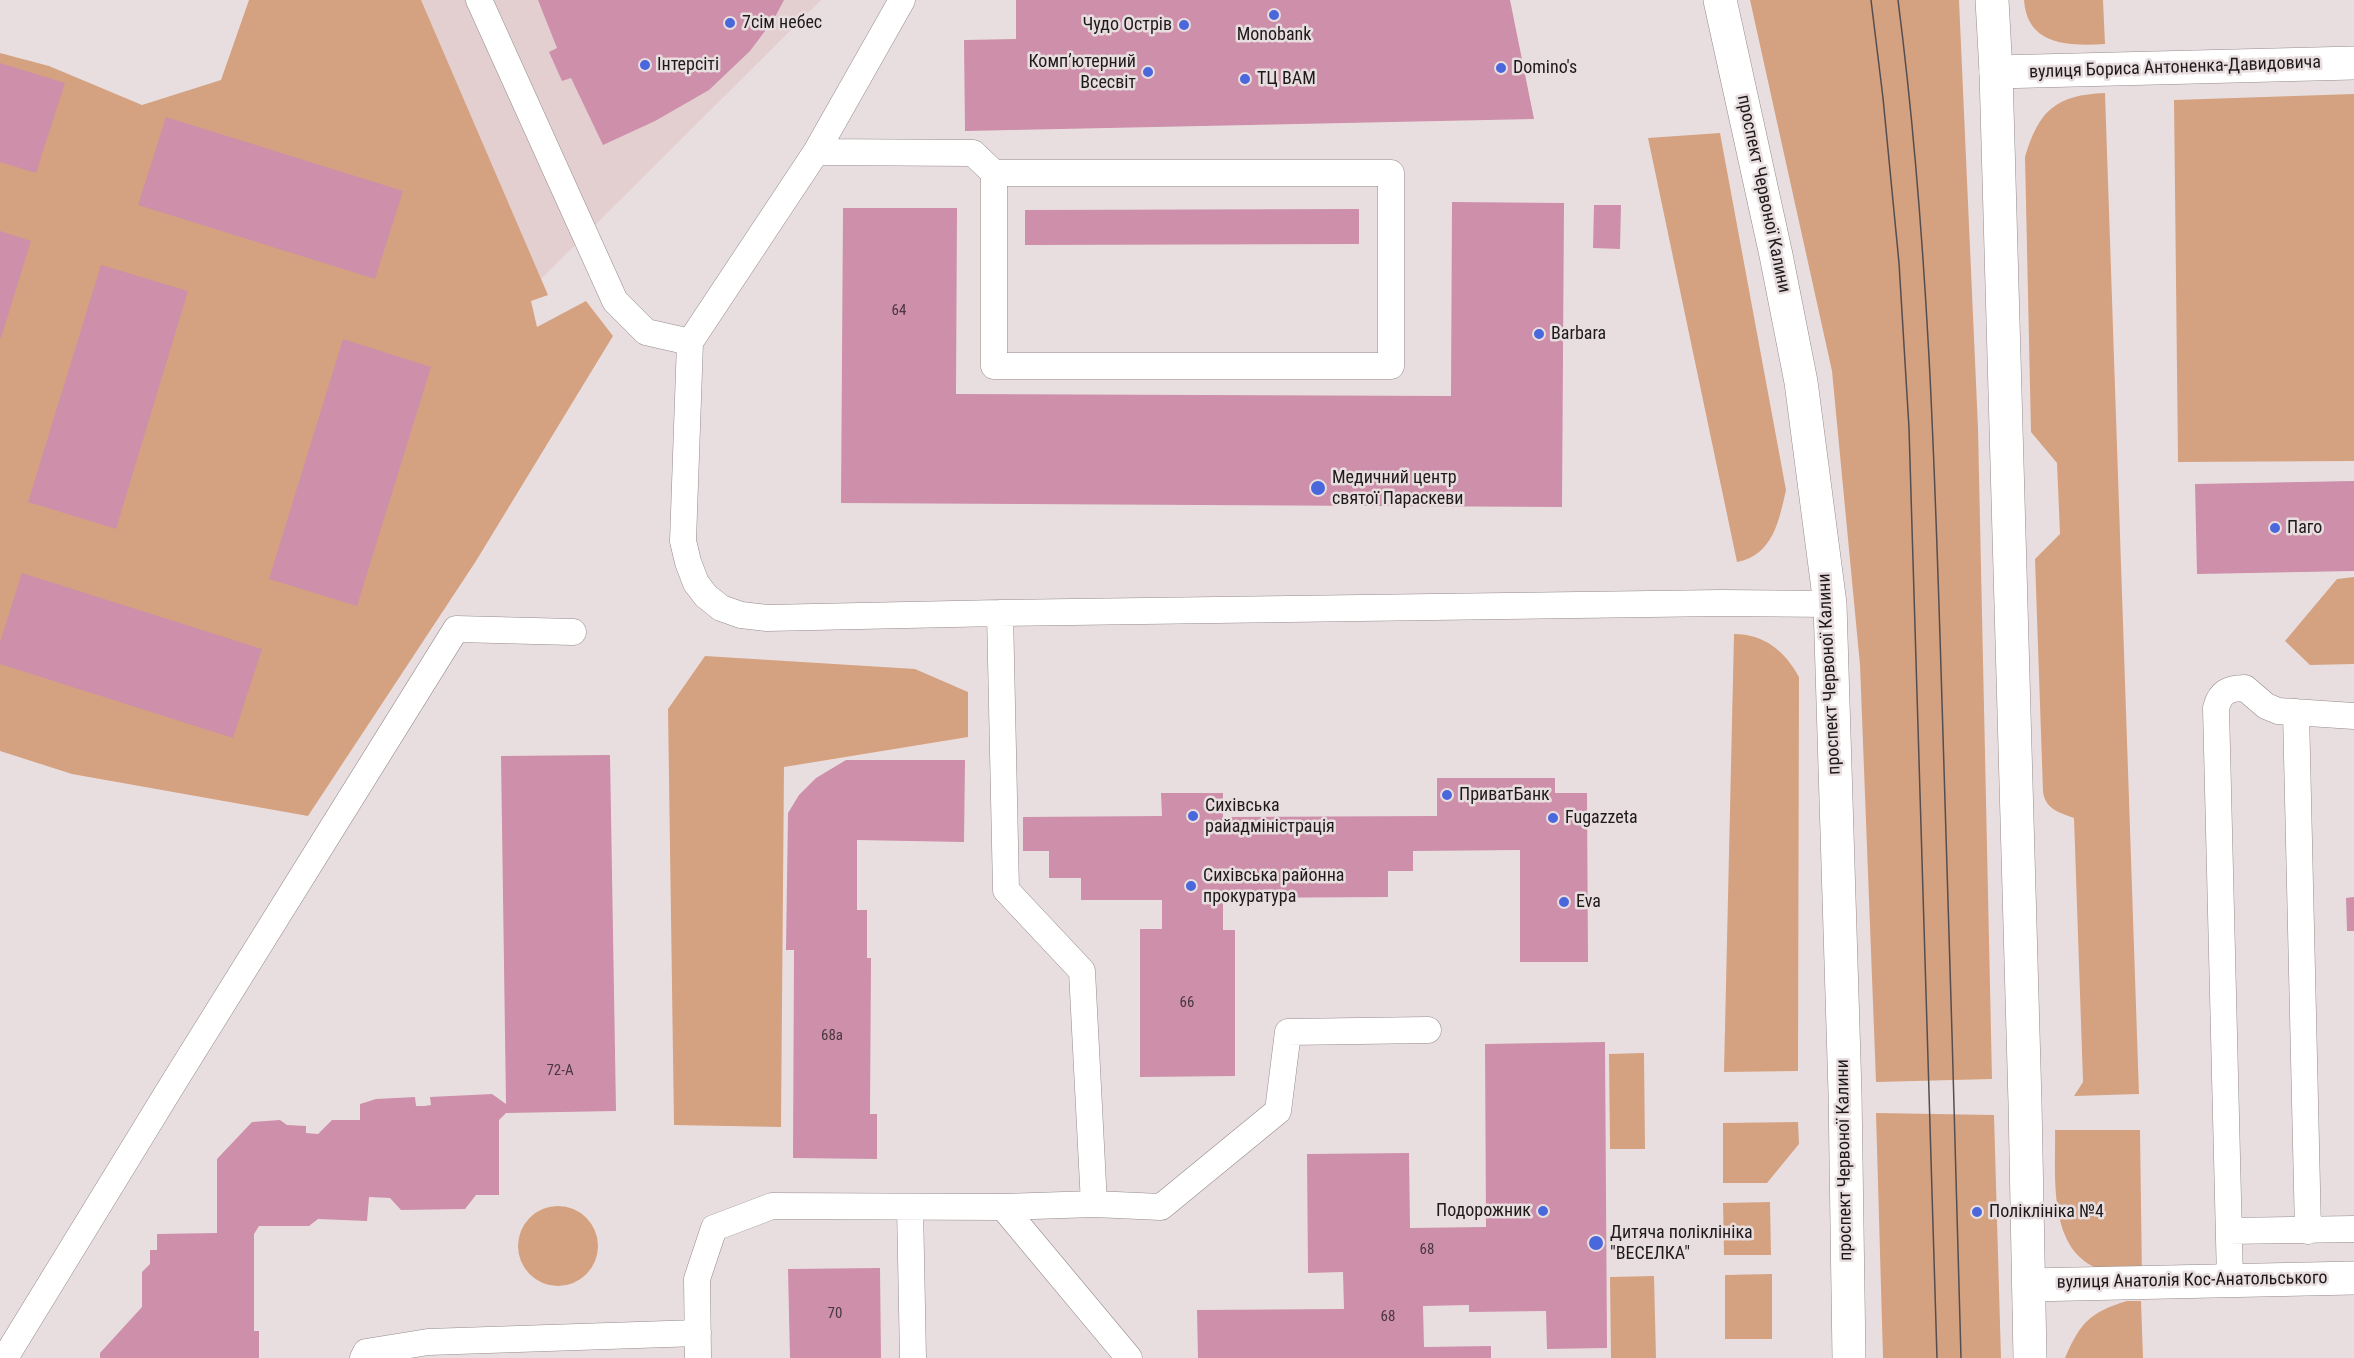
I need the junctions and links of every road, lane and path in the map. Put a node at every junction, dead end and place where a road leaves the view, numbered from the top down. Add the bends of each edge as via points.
1 (479, 0) edge
2 (902, 0) edge
3 (1720, 0) edge
4 (1992, 0) edge
5 (2354, 63) edge
6 (1996, 72) junction
7 (816, 152) junction
8 (994, 173) junction
9 (690, 342) junction
10 (1830, 604) junction
11 (1000, 612) junction
12 (573, 632) dead end
13 (2296, 712) junction
14 (2354, 716) edge
15 (1428, 1030) dead end
16 (1094, 1204) junction
17 (910, 1207) junction
18 (1003, 1207) junction
19 (2354, 1229) edge
20 (2229, 1231) junction
21 (2308, 1231) junction
22 (2354, 1278) edge
23 (2230, 1280) junction
24 (2029, 1285) junction
25 (698, 1345) edge
26 (5, 1358) edge
27 (363, 1358) edge
28 (913, 1358) edge
29 (1129, 1358) edge
30 (1849, 1358) edge
31 (2031, 1358) edge

1 - 9 lane via 615,301 646,332
2 - 7 lane
3 - 10 main road, проспект Червоної Калини via 1801,382
4 - 6 main road
5 - 6 main road, вулиця Бориса Антоненка-Давидовича
6 - 24 main road
7 - 8 lane via 973,153
7 - 9 lane
8 - 8 lane via 994,366 1391,366 1391,173
9 - 11 lane via 683,541 696,583 706,596 721,608 767,618
10 - 11 lane
10 - 30 main road, проспект Червоної Калини
11 - 16 lane via 1006,890 1082,971
12 - 26 lane via 456,629
13 - 14 lane
13 - 20 lane via 2266,706 2245,688 2225,691 2216,708
13 - 21 lane
15 - 16 lane via 1288,1032 1278,1111 1161,1207
16 - 18 lane
17 - 18 lane
17 - 25 lane via 772,1206 714,1228 697,1279
17 - 28 lane
18 - 29 lane
19 - 21 lane
20 - 21 lane
20 - 23 lane
22 - 23 main road, вулиця Анатолія Кос-Анатольського
23 - 24 main road, вулиця Анатолія Кос-Анатольського
24 - 31 main road
25 - 27 lane via 428,1342 366,1352

